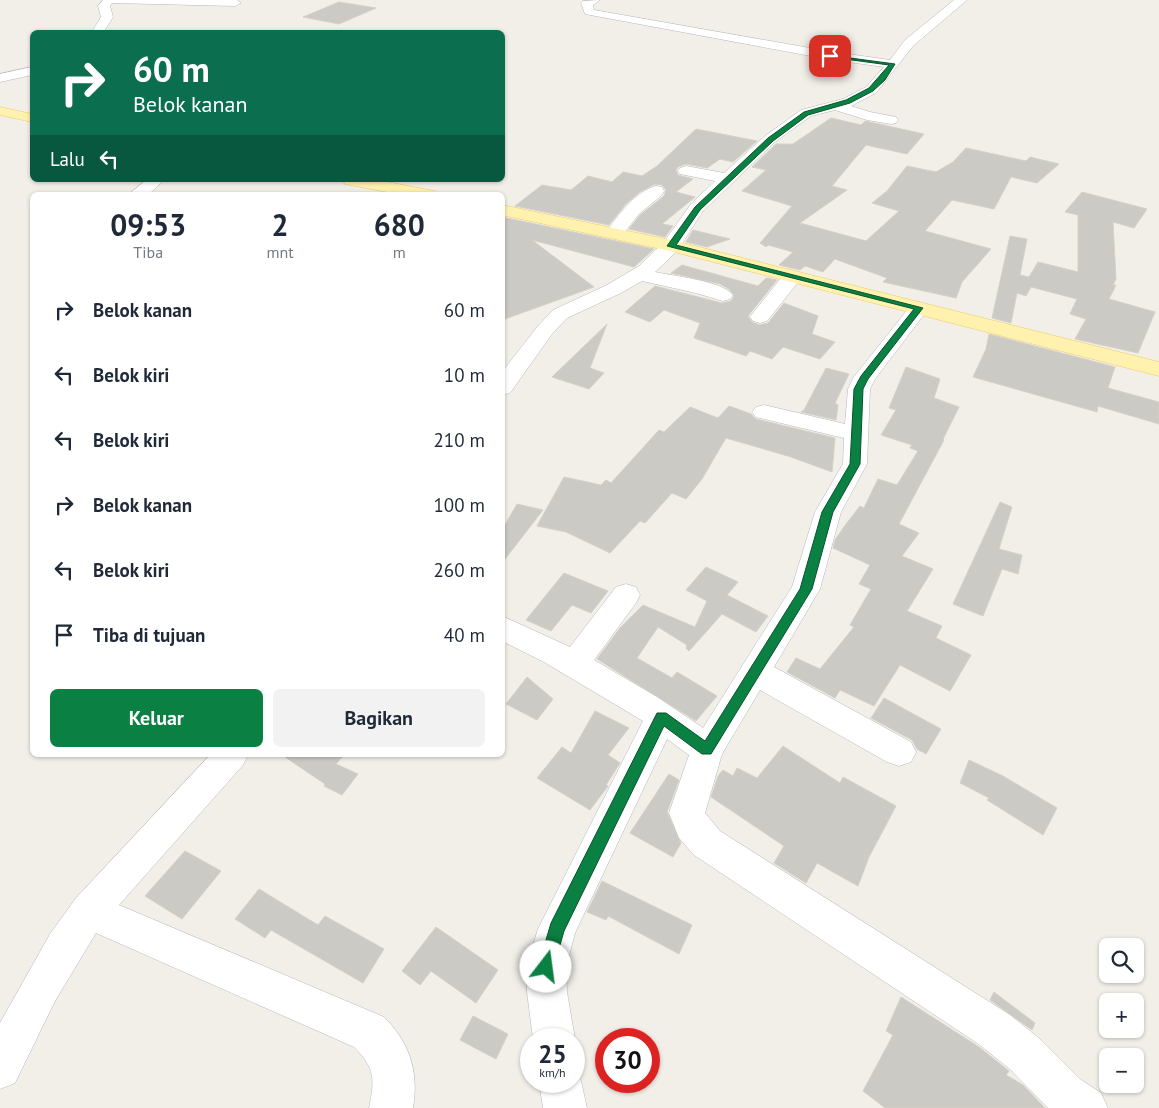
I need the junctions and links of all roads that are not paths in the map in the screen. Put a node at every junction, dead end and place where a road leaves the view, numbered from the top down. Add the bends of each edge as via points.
1 (594, 0) edge
2 (961, 0) edge
3 (235, 3) dead end
4 (99, 30) edge
5 (893, 64) junction
6 (30, 71) edge
7 (0, 78) edge
8 (841, 106) junction
9 (0, 111) edge
10 (30, 118) edge
11 (891, 120) dead end
12 (686, 171) dead end
13 (728, 179) junction
14 (153, 182) edge
15 (361, 182) edge
16 (141, 192) edge
17 (413, 192) edge
18 (656, 192) dead end
19 (505, 211) edge
20 (615, 233) junction
21 (671, 246) junction
22 (792, 276) junction
23 (649, 277) junction
24 (722, 295) dead end
25 (919, 308) junction
26 (760, 317) dead end
27 (1159, 369) edge
28 (505, 384) edge
29 (764, 412) dead end
30 (858, 434) junction
31 (626, 595) dead end
32 (505, 629) edge
33 (574, 664) junction
34 (755, 672) junction
35 (661, 717) junction
36 (707, 750) junction
37 (899, 752) dead end
38 (229, 757) edge
39 (106, 919) junction
40 (552, 1028) edge
41 (0, 1068) edge
42 (562, 1093) edge
43 (391, 1108) edge
44 (564, 1108) edge
45 (1086, 1108) edge

1 - 5 street via 587,2 587,9 595,14
2 - 5 street via 909,43
3 - 4 street via 110,0 104,6 107,17
5 - 8 street via 871,90
6 - 7 street
8 - 11 street via 867,116
8 - 13 street via 801,116
9 - 10 main road
12 - 13 street
13 - 21 street via 697,208
14 - 16 street
15 - 17 main road
18 - 20 street via 633,210
19 - 20 main road
20 - 21 main road
21 - 22 main road
21 - 23 street
22 - 25 main road
22 - 26 street
23 - 24 street via 697,285
23 - 28 street via 560,314
25 - 27 main road
25 - 30 street via 864,378 859,389
29 - 30 street
30 - 34 street via 855,464 828,512 806,589
31 - 33 street
32 - 33 street
33 - 35 street
34 - 36 street
34 - 37 street
35 - 36 street
35 - 40 street via 556,929 546,967
36 - 45 street via 687,813 698,835 995,1030 1065,1094
38 - 39 street
39 - 41 street via 69,937 44,977
39 - 43 street via 369,1032 385,1046 393,1064 395,1091
42 - 44 street

